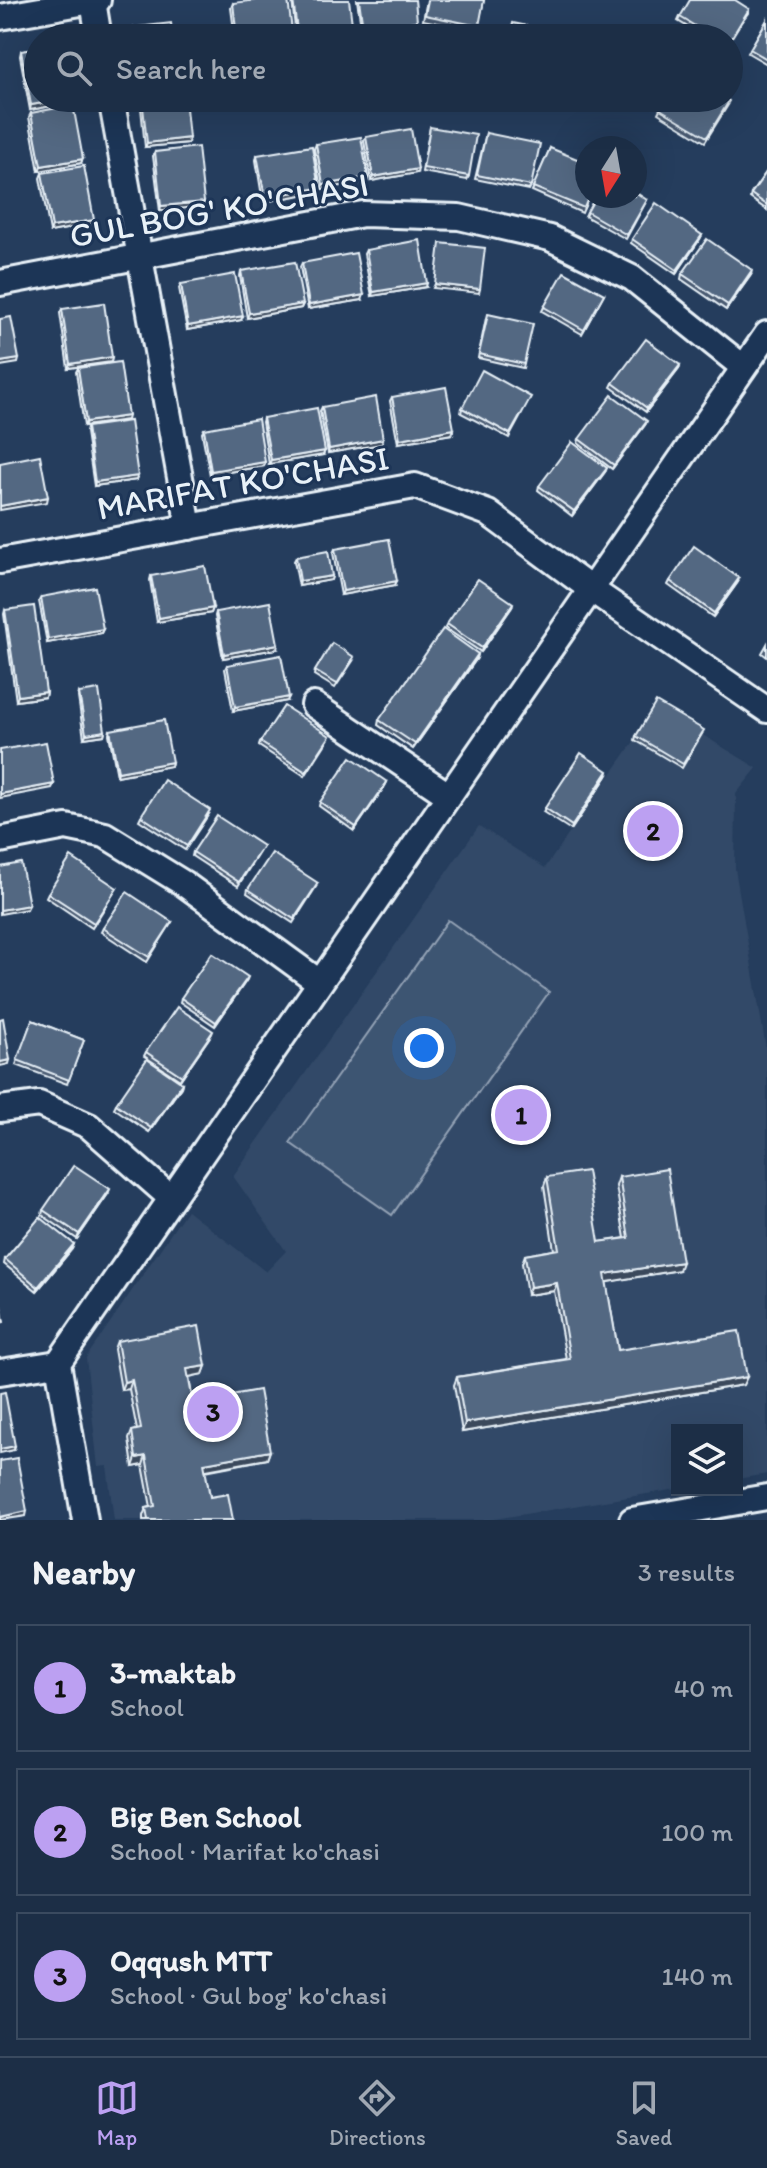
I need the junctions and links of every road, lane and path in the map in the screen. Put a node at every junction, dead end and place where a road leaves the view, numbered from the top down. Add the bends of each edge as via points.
1 (95, 0) edge
2 (0, 17) edge
3 (98, 24) edge
4 (114, 112) edge
5 (140, 256) junction
6 (0, 283) edge
7 (767, 334) edge
8 (743, 367) junction
9 (189, 527) junction
10 (0, 561) edge
11 (592, 590) junction
12 (314, 705) dead end
13 (767, 710) edge
14 (448, 795) junction
15 (0, 840) edge
16 (319, 982) junction
17 (0, 1109) edge
18 (171, 1198) junction
19 (58, 1363) junction
20 (0, 1372) edge
21 (767, 1497) edge
22 (85, 1520) edge
23 (632, 1520) edge

1 - 2 street
1 - 3 street
4 - 5 street
5 - 6 street, GUL BOG' KO'CHASI
5 - 8 street, GUL BOG' KO'CHASI via 363,214 459,217 550,238 632,278
5 - 9 street
7 - 8 street
8 - 11 street
9 - 10 street, MARIFAT KO'CHASI
9 - 11 street, MARIFAT KO'CHASI via 415,486 488,513
11 - 13 street, MARIFAT KO'CHASI
11 - 14 street
12 - 14 street
14 - 16 street
15 - 16 street via 66,827 105,835 183,883
16 - 18 street
17 - 18 street via 39,1104 89,1126
18 - 19 street
19 - 20 street
19 - 22 street
21 - 23 street

